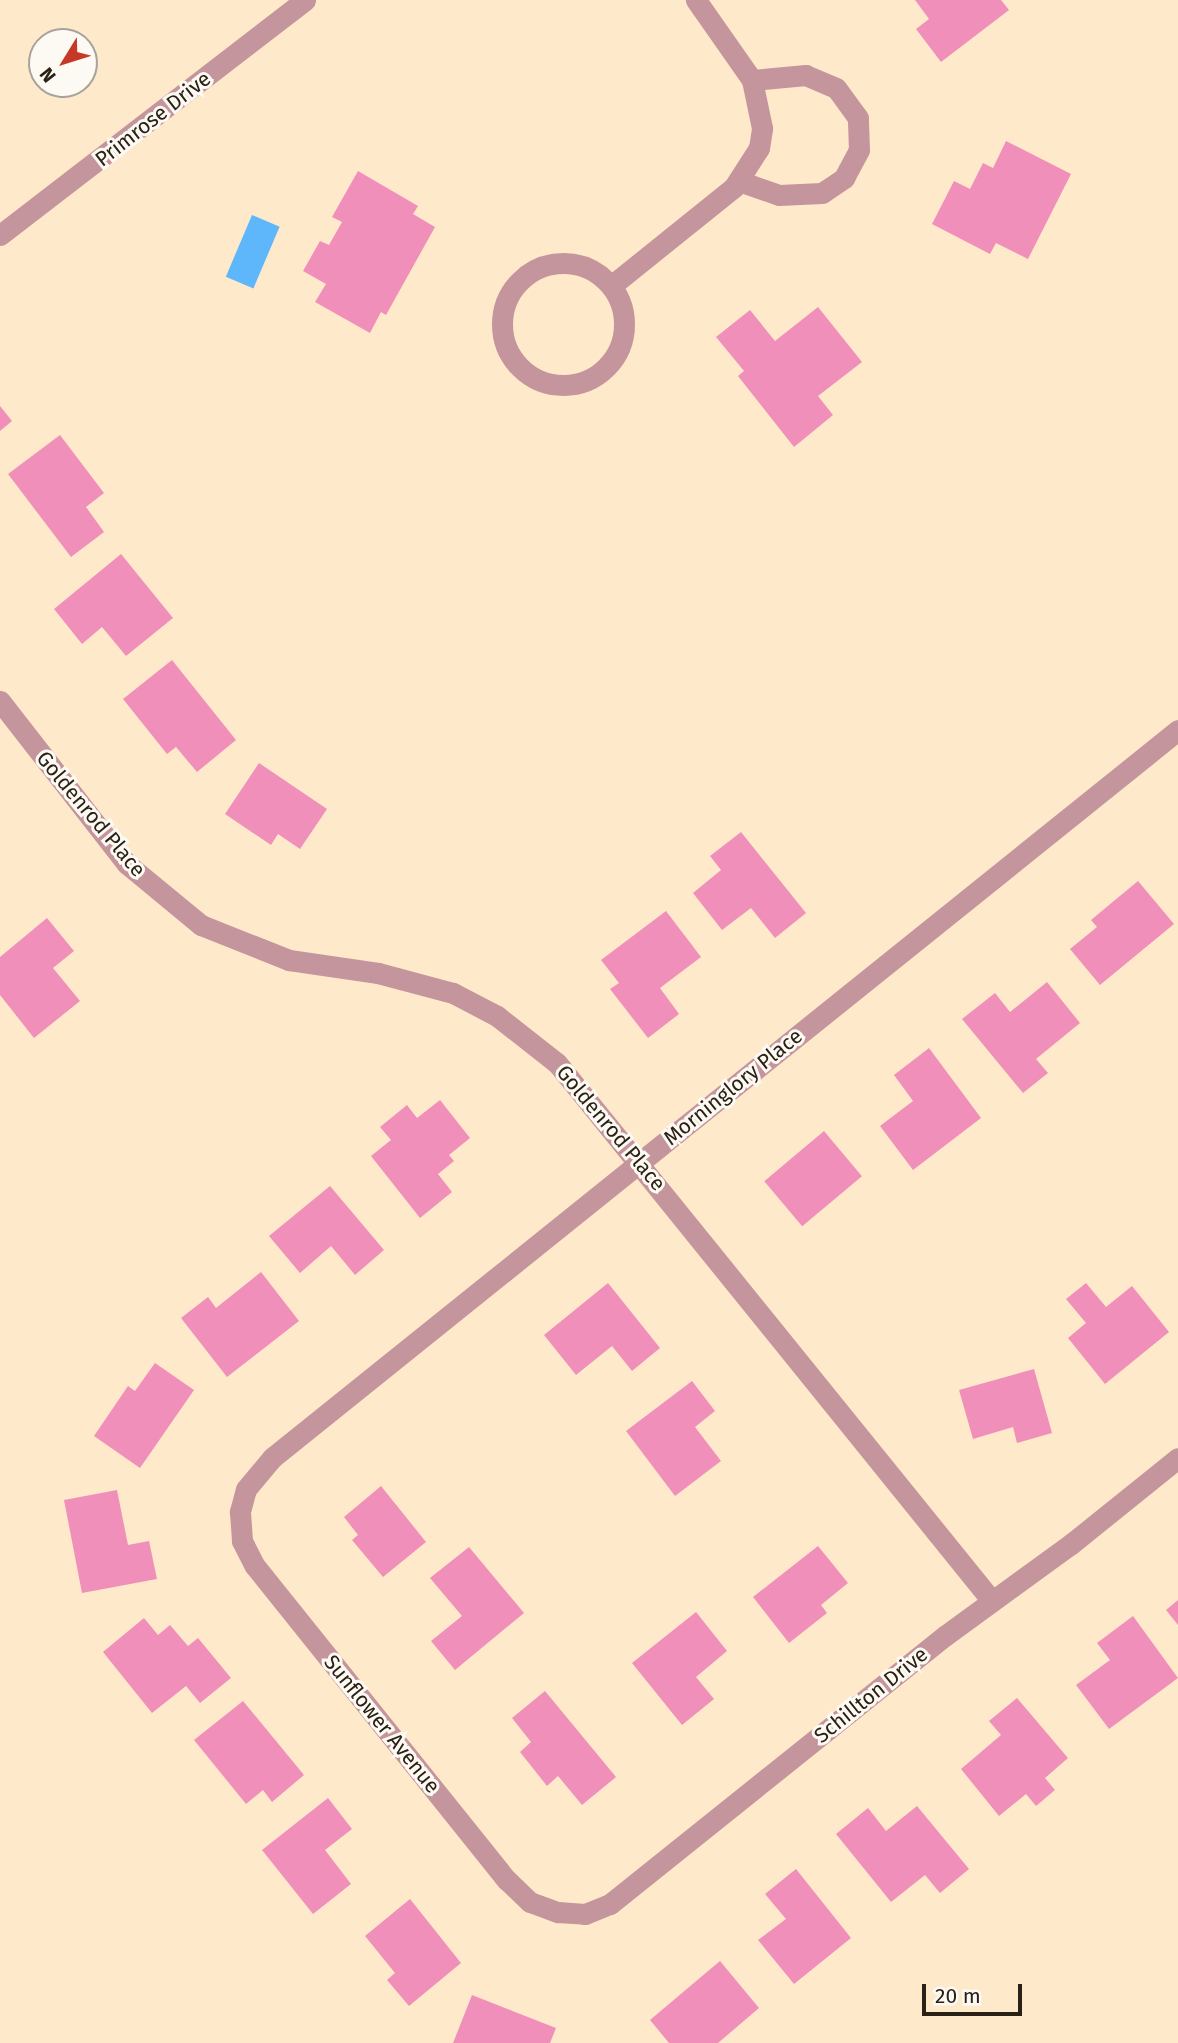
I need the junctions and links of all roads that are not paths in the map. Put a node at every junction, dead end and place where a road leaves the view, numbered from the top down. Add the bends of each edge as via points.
1 (305, 0) edge
2 (696, 0) edge
3 (752, 80) junction
4 (739, 181) junction
5 (0, 235) edge
6 (611, 286) junction
7 (0, 701) edge
8 (1178, 730) edge
9 (640, 1162) junction
10 (1178, 1458) edge
11 (240, 1512) joint
12 (992, 1601) junction
13 (558, 1912) joint

1 - 5 street, Primrose Drive
2 - 3 street
3 - 4 street via 762,128 759,148
3 - 4 street via 806,75 836,88 858,118 859,150 844,178 821,193 787,196
4 - 6 street
6 - 6 street via 593,270 577,264 560,262 530,271 508,296 502,315 503,338 517,364 545,383 565,385 580,383 604,369 615,357 624,331 621,305
7 - 9 street, Goldenrod Place via 127,864 201,925 289,960 379,973 453,992 497,1016 558,1063
8 - 9 street, Morninglory Place
9 - 11 street, Morninglory Place via 272,1458 246,1489
9 - 12 street, Goldenrod Place
10 - 12 street, Schillton Drive
11 - 13 street, Sunflower Avenue via 243,1541 255,1566 507,1880 530,1902
12 - 13 street, Schillton Drive via 610,1904 585,1914

